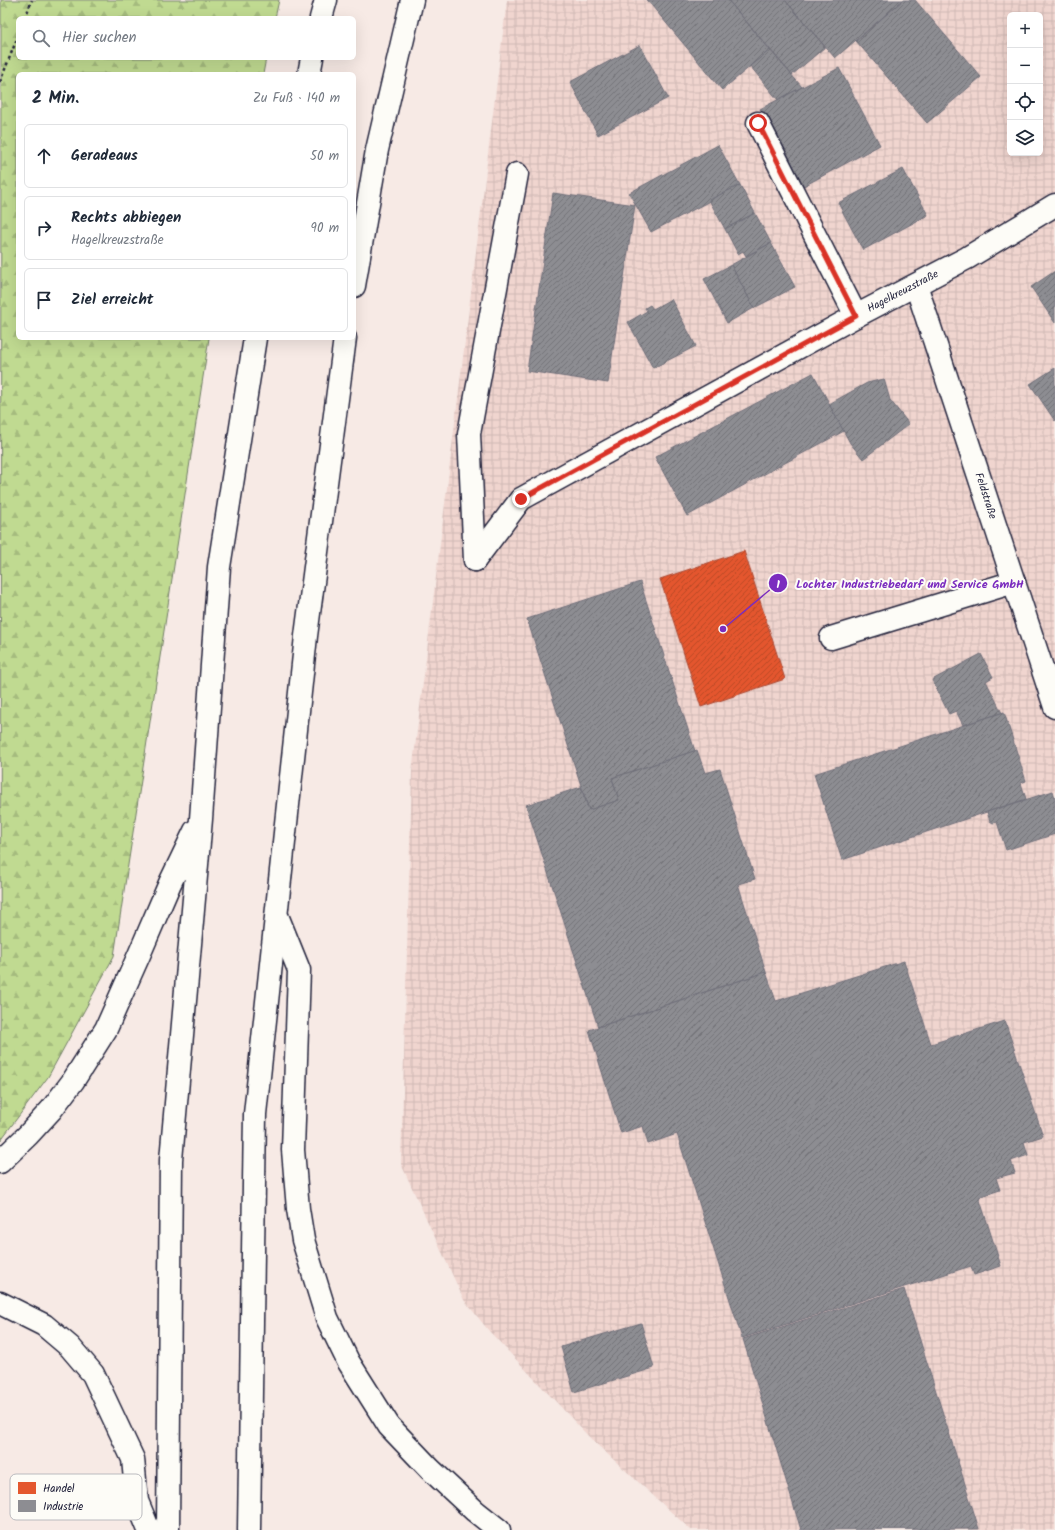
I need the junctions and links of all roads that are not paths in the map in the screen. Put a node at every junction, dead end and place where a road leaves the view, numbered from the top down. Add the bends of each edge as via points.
1 (326, 0) edge
2 (412, 0) edge
3 (322, 16) edge
4 (312, 60) edge
5 (309, 72) edge
6 (758, 123) dead end
7 (517, 174) dead end
8 (1055, 205) edge
9 (356, 274) edge
10 (916, 285) junction
11 (856, 316) junction
12 (254, 340) edge
13 (345, 340) edge
14 (1014, 582) junction
15 (832, 638) dead end
16 (1055, 707) edge
17 (201, 819) junction
18 (277, 915) junction
19 (0, 1162) edge
20 (0, 1303) edge
21 (134, 1474) edge
22 (142, 1513) edge
23 (149, 1530) edge
24 (168, 1530) edge
25 (249, 1530) edge
26 (499, 1530) edge

1 - 3 main road
2 - 9 main road via 377,150
4 - 5 main road
6 - 11 main road
7 - 11 main road, Hagelkreuzstraße via 468,434 475,560 521,499
8 - 10 main road, Hagelkreuzstraße via 967,258
10 - 11 main road, Hagelkreuzstraße
10 - 14 main road, Feldstraße
12 - 17 main road via 219,567
13 - 18 main road via 306,636
14 - 15 main road
14 - 16 main road, Feldstraße
17 - 19 main road via 106,1029 51,1110
17 - 24 main road via 172,1160
18 - 25 main road via 256,1114
18 - 26 main road via 300,970 293,1150 303,1240 327,1318 348,1361 389,1426 430,1469
20 - 21 main road via 44,1325 70,1346 93,1374 133,1459
22 - 23 main road

